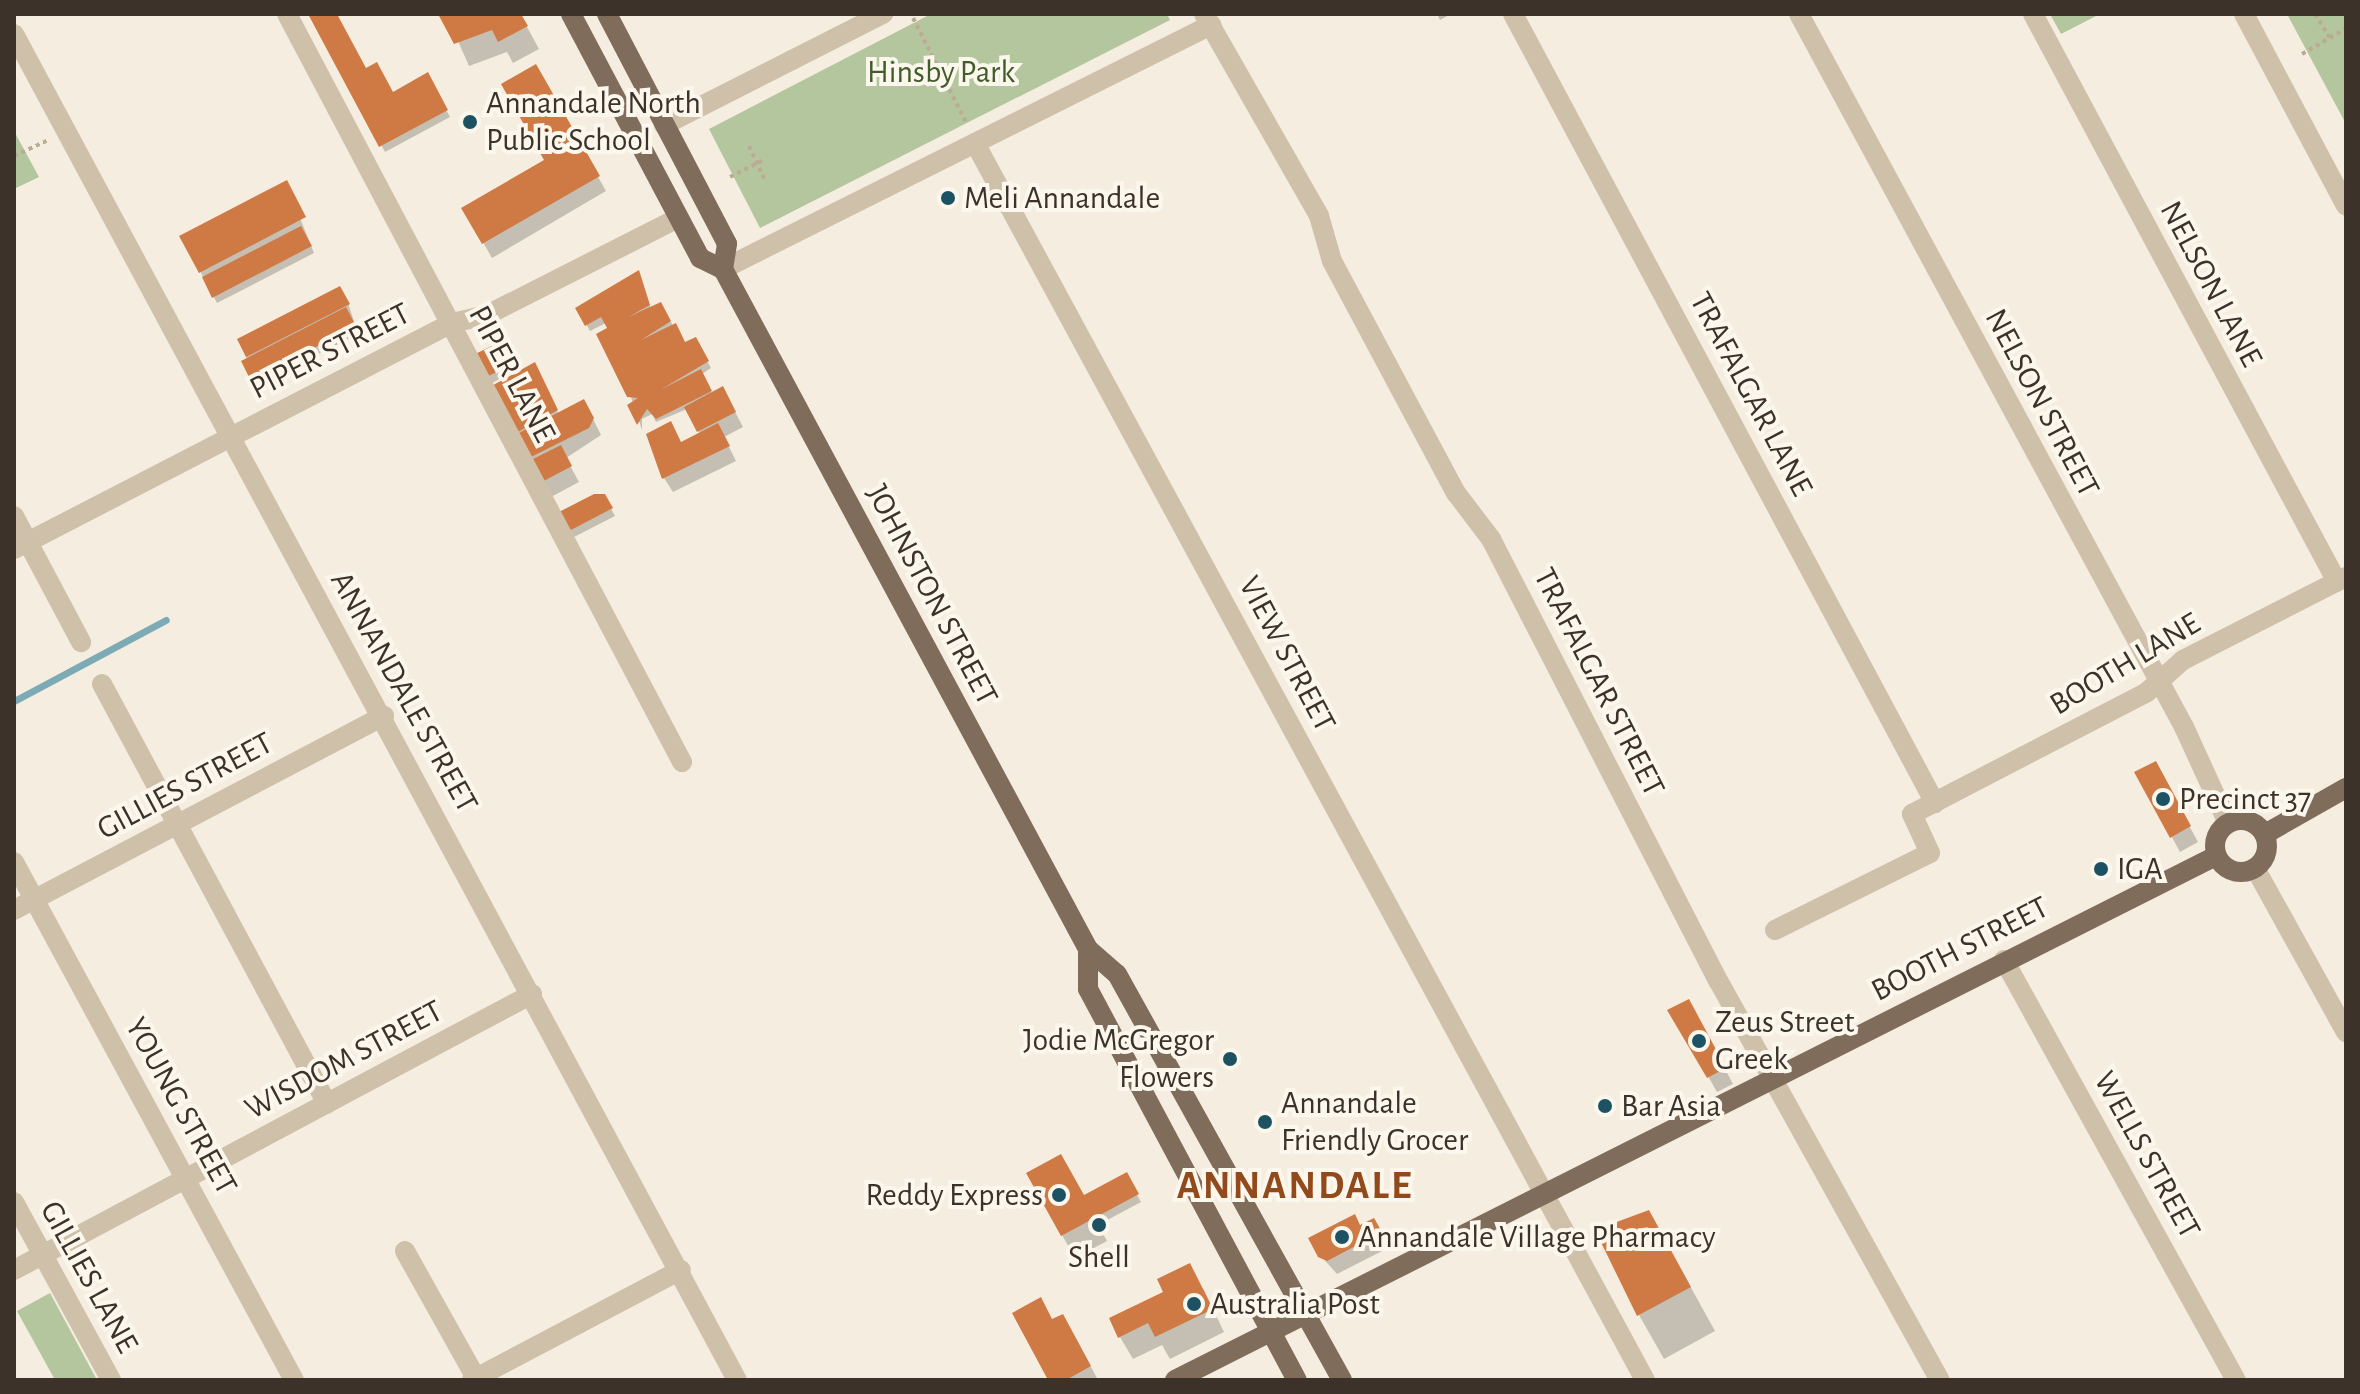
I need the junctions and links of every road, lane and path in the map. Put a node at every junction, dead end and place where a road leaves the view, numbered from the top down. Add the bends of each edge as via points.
1 (287, 14) edge
2 (571, 14) edge
3 (607, 14) edge
4 (883, 14) edge
5 (1513, 14) edge
6 (1799, 14) edge
7 (2033, 14) edge
8 (2244, 14) edge
9 (2315, 14) edge
10 (913, 18) dead end
11 (1207, 20) edge
12 (2346, 28) edge
13 (14, 34) edge
14 (2330, 38) junction
15 (2302, 54) dead end
16 (664, 125) junction
17 (66, 131) junction
18 (972, 135) junction
19 (749, 146) dead end
20 (14, 156) edge
21 (760, 163) junction
22 (730, 177) dead end
23 (765, 180) dead end
24 (2346, 206) edge
25 (678, 218) junction
26 (723, 269) junction
27 (452, 323) junction
28 (229, 436) junction
29 (14, 516) edge
30 (21, 545) edge
31 (2342, 580) edge
32 (81, 642) dead end
33 (2157, 680) junction
34 (102, 684) dead end
35 (384, 716) junction
36 (682, 762) dead end
37 (2346, 788) edge
38 (1935, 803) junction
39 (179, 823) junction
40 (2228, 823) junction
41 (2265, 834) junction
42 (2216, 856) junction
43 (14, 862) edge
44 (2255, 868) junction
45 (34, 899) junction
46 (14, 910) edge
47 (1775, 930) dead end
48 (1088, 949) junction
49 (2004, 960) junction
50 (532, 994) junction
51 (2346, 1032) edge
52 (1774, 1077) junction
53 (327, 1103) junction
54 (186, 1177) junction
55 (1546, 1193) junction
56 (14, 1202) edge
57 (405, 1251) dead end
58 (42, 1253) junction
59 (14, 1270) edge
60 (681, 1270) junction
61 (1307, 1313) junction
62 (1271, 1331) junction
63 (475, 1379) edge
64 (111, 1380) edge
65 (294, 1380) edge
66 (737, 1380) edge
67 (1175, 1380) edge
68 (1297, 1380) edge
69 (1342, 1380) edge
70 (1645, 1380) edge
71 (1940, 1380) edge
72 (2236, 1380) edge

1 - 27 street, PIPER LANE
2 - 25 main road, JOHNSTON STREET
3 - 16 main road, JOHNSTON STREET
4 - 16 street
5 - 38 street, TRAFALGAR LANE
6 - 33 street, NELSON STREET
7 - 31 street, NELSON LANE
8 - 24 street
9 - 14 path
10 - 18 path
11 - 18 street
11 - 52 street, TRAFALGAR STREET
12 - 14 path
13 - 17 street, ANNANDALE STREET
14 - 15 path
16 - 26 main road, JOHNSTON STREET via 727,244
17 - 20 path
17 - 28 street, ANNANDALE STREET
18 - 26 street
18 - 55 street, VIEW STREET
19 - 21 path
21 - 22 path
21 - 23 path
25 - 26 main road, JOHNSTON STREET via 700,258
25 - 27 street, PIPER STREET via 487,315
26 - 48 main road, JOHNSTON STREET
27 - 28 street, PIPER STREET
27 - 36 street, PIPER LANE
28 - 30 street, PIPER STREET
28 - 35 street, ANNANDALE STREET
29 - 30 street
30 - 32 street
31 - 33 street, BOOTH LANE
33 - 38 street, BOOTH LANE via 2139,696
33 - 40 street, NELSON STREET
34 - 39 street
35 - 39 street, GILLIES STREET
35 - 50 street, ANNANDALE STREET
37 - 41 main road
38 - 47 street via 1912,814 1930,853
39 - 45 street, GILLIES STREET
39 - 53 street
40 - 41 main road via 2250,821
40 - 42 main road via 2215,841
41 - 44 main road via 2266,855
42 - 44 main road via 2232,871
42 - 49 main road, BOOTH STREET
43 - 45 street, YOUNG STREET
44 - 51 street
45 - 46 street, GILLIES STREET
45 - 54 street, YOUNG STREET
48 - 61 main road, JOHNSTON STREET via 1117,974
48 - 62 main road, JOHNSTON STREET via 1088,989
49 - 52 main road, BOOTH STREET
49 - 72 street, WELLS STREET
50 - 53 street, WISDOM STREET
50 - 60 street, ANNANDALE STREET
52 - 55 main road, BOOTH STREET
52 - 71 street, TRAFALGAR STREET
53 - 54 street, WISDOM STREET
54 - 58 street, WISDOM STREET
54 - 65 street, YOUNG STREET
55 - 61 main road, BOOTH STREET
55 - 70 street, VIEW STREET
56 - 58 street, GILLIES LANE
57 - 63 street
58 - 59 street, WISDOM STREET
58 - 64 street, GILLIES LANE
60 - 63 street
60 - 66 street, ANNANDALE STREET
61 - 62 main road, BOOTH STREET
61 - 69 main road, JOHNSTON STREET
62 - 67 main road, BOOTH STREET
62 - 68 main road, JOHNSTON STREET

